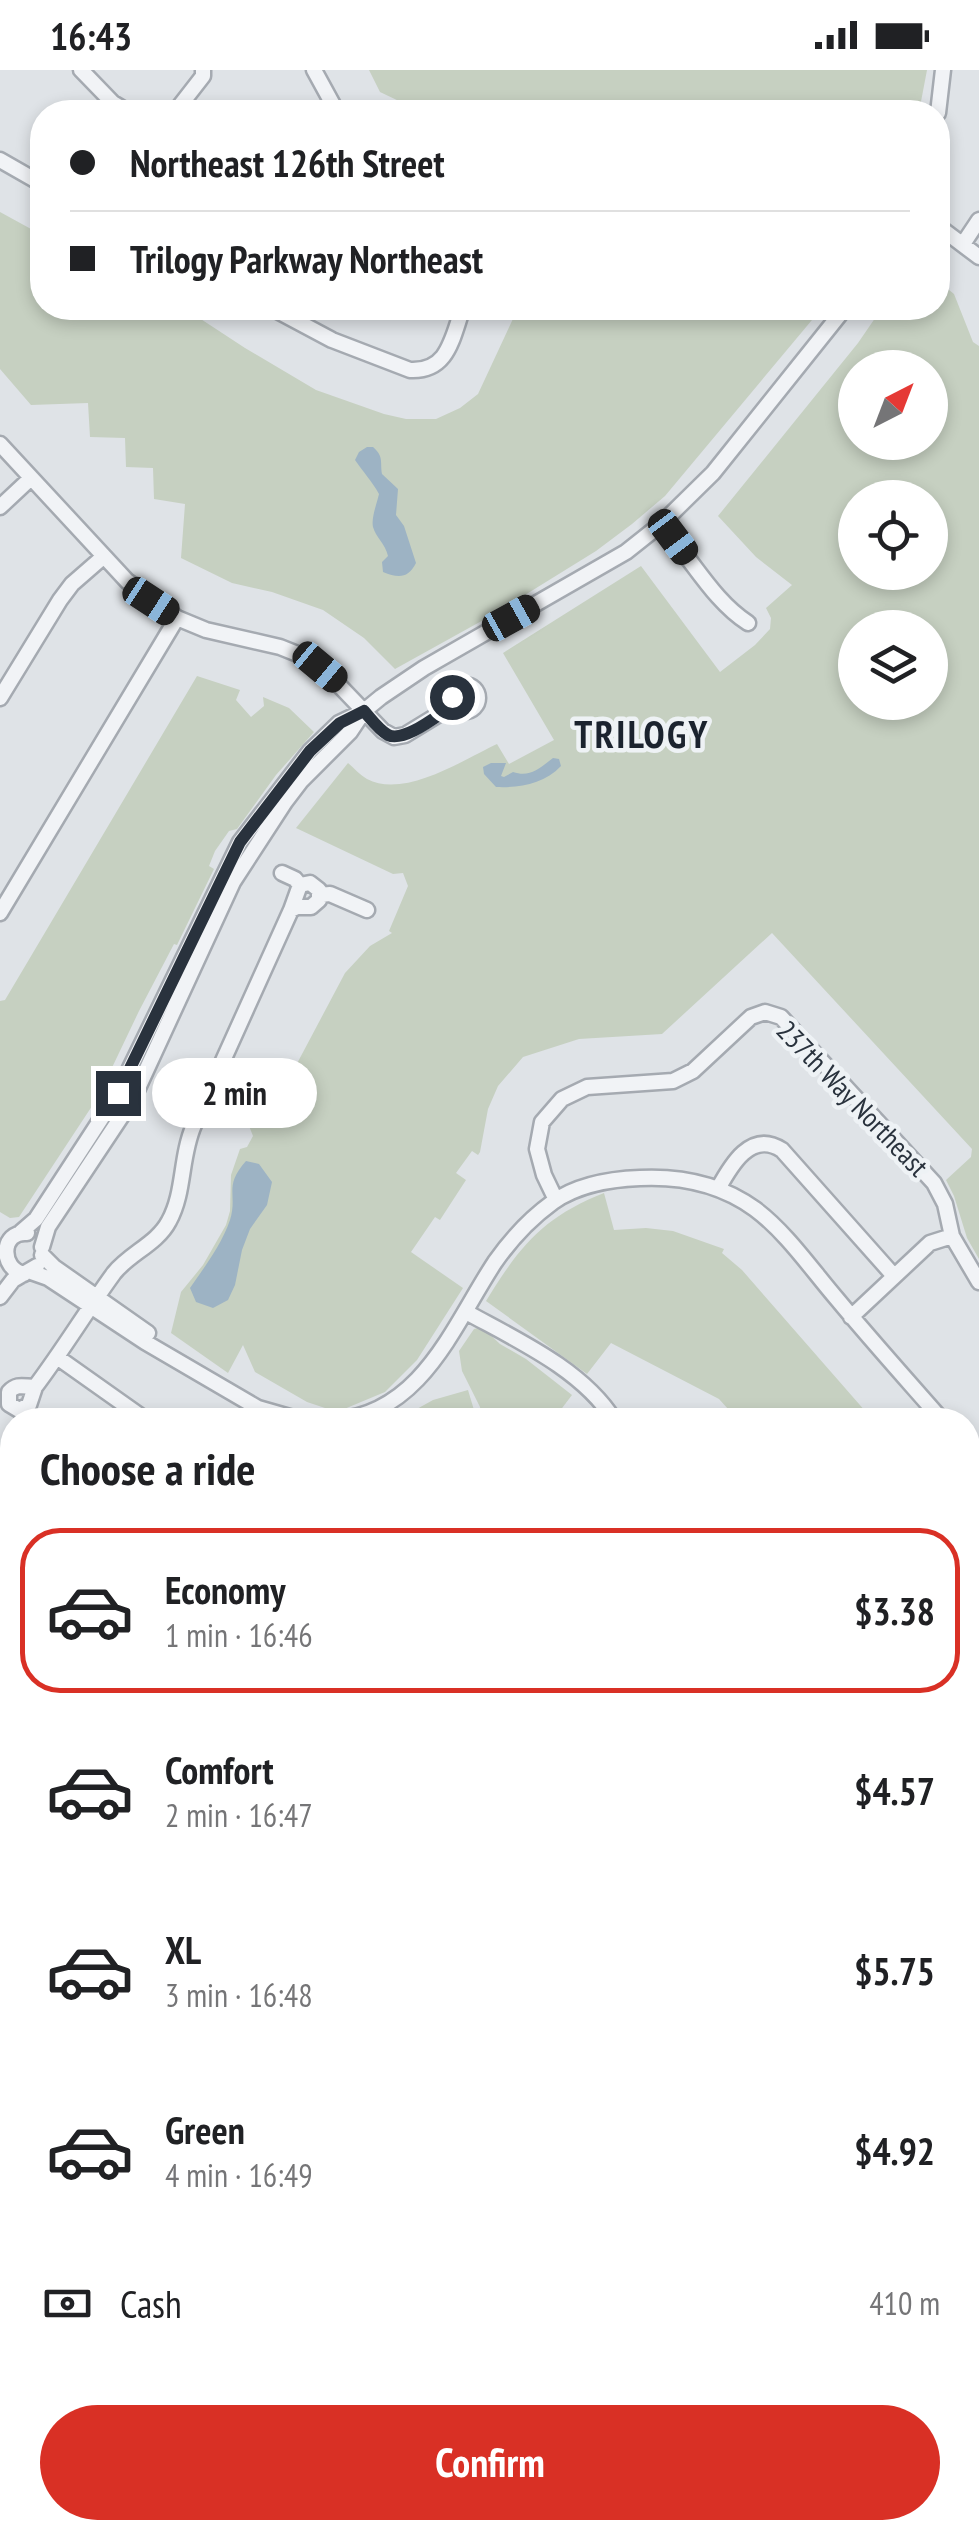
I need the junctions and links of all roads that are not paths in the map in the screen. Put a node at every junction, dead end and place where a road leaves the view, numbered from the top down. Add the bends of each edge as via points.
1 (81, 70) edge
2 (204, 70) edge
3 (314, 70) edge
4 (943, 70) edge
5 (111, 100) edge
6 (185, 100) edge
7 (330, 100) edge
8 (940, 100) edge
9 (0, 160) edge
10 (30, 177) edge
11 (979, 220) edge
12 (950, 235) edge
13 (963, 244) junction
14 (979, 257) edge
15 (294, 320) edge
16 (459, 320) edge
17 (834, 320) edge
18 (0, 444) edge
19 (31, 478) junction
20 (0, 507) edge
21 (660, 525) junction
22 (103, 557) junction
23 (177, 618) junction
24 (748, 623) dead end
25 (0, 698) edge
26 (454, 705) dead end
27 (364, 711) junction
28 (282, 872) dead end
29 (300, 885) junction
30 (320, 895) junction
31 (291, 910) junction
32 (367, 910) dead end
33 (0, 913) edge
34 (718, 1189) junction
35 (556, 1200) junction
36 (12, 1231) edge
37 (952, 1236) junction
38 (42, 1251) junction
39 (1, 1259) edge
40 (27, 1273) junction
41 (894, 1276) junction
42 (979, 1282) edge
43 (0, 1296) edge
44 (95, 1302) junction
45 (466, 1312) junction
46 (851, 1317) junction
47 (58, 1357) junction
48 (26, 1408) edge
49 (129, 1408) edge
50 (258, 1408) edge
51 (378, 1408) edge
52 (607, 1408) edge
53 (931, 1408) edge

1 - 5 street
2 - 6 street
3 - 7 street
4 - 8 street
9 - 10 street
11 - 13 street
12 - 13 street
13 - 14 street
15 - 16 street via 410,370 424,370 446,355
17 - 21 street via 713,472
18 - 19 street
19 - 20 street
19 - 22 street
21 - 24 street via 729,610
21 - 27 street
22 - 23 street
22 - 25 street via 60,600
23 - 27 street via 305,657
23 - 33 street
26 - 27 street via 400,737
27 - 36 street via 310,751 240,842 118,1093 36,1218
27 - 38 street via 285,802 234,882 133,1099 48,1227
28 - 29 street
29 - 30 street via 310,883
29 - 31 street
30 - 31 street via 311,907
30 - 32 street
31 - 44 street via 187,1141 168,1224 126,1260
34 - 35 street via 632,1178
34 - 41 street via 748,1148 773,1144
34 - 46 street via 757,1210
35 - 37 street, 237th Way Northeast via 536,1150 542,1122 562,1099 587,1086 682,1078 765,1012 781,1016 934,1183
35 - 45 street via 500,1255
36 - 38 street via 33,1236
36 - 39 street
37 - 41 street via 930,1242
37 - 42 street, 237th Way Northeast
38 - 40 street
38 - 44 street
39 - 40 street via 10,1270
40 - 43 street
40 - 44 street
41 - 46 street
44 - 47 street
44 - 50 street
45 - 51 street via 430,1367
45 - 52 street via 580,1381
46 - 53 street
47 - 48 street
47 - 49 street

